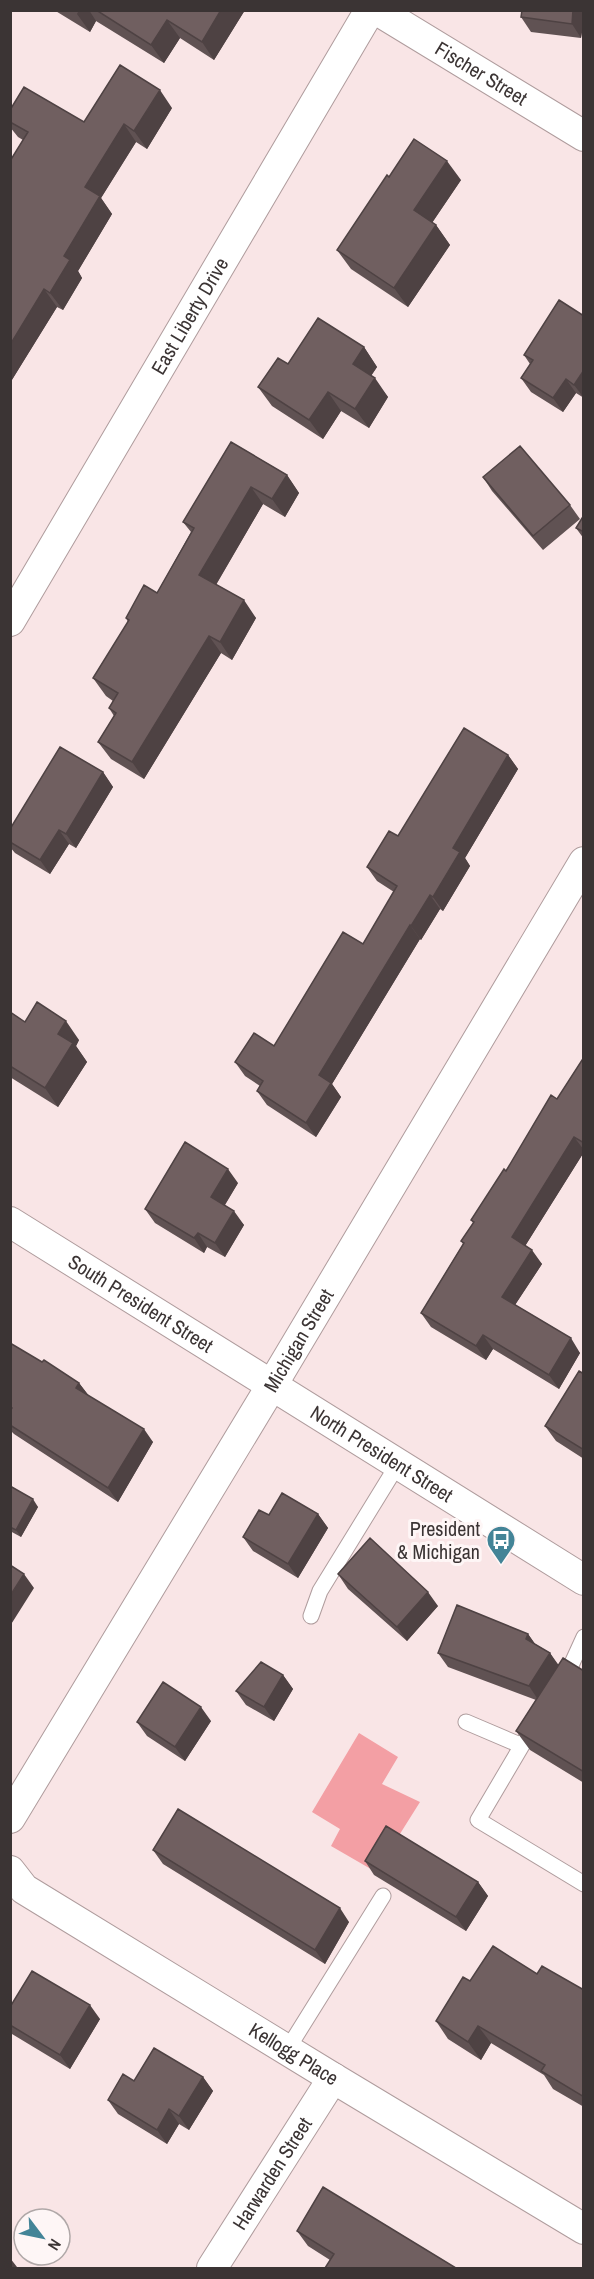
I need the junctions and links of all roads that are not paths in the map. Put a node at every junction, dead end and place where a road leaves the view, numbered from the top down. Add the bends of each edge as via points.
1 (370, 10) edge
2 (377, 10) edge
3 (584, 136) edge
4 (10, 621) edge
5 (584, 862) edge
6 (10, 1222) edge
7 (272, 1385) junction
8 (398, 1464) junction
9 (584, 1580) edge
10 (311, 1616) dead end
11 (584, 1637) edge
12 (466, 1722) dead end
13 (520, 1745) junction
14 (10, 1818) edge
15 (10, 1870) edge
16 (584, 1884) edge
17 (383, 1896) dead end
18 (287, 2050) junction
19 (333, 2078) junction
20 (584, 2229) edge
21 (212, 2268) edge

1 - 4 street, East Liberty Drive
2 - 3 street, Fischer Street
5 - 7 street, Michigan Street
6 - 7 street, South President Street
7 - 8 street, North President Street
7 - 14 street, Michigan Street
8 - 9 street, North President Street
8 - 10 lane via 320,1591
11 - 13 lane via 564,1681
12 - 13 lane
13 - 16 lane via 478,1820
15 - 18 street, Kellogg Place via 24,1889
17 - 18 lane
18 - 19 street, Kellogg Place
19 - 20 street, Kellogg Place
19 - 21 street, Harwarden Street

